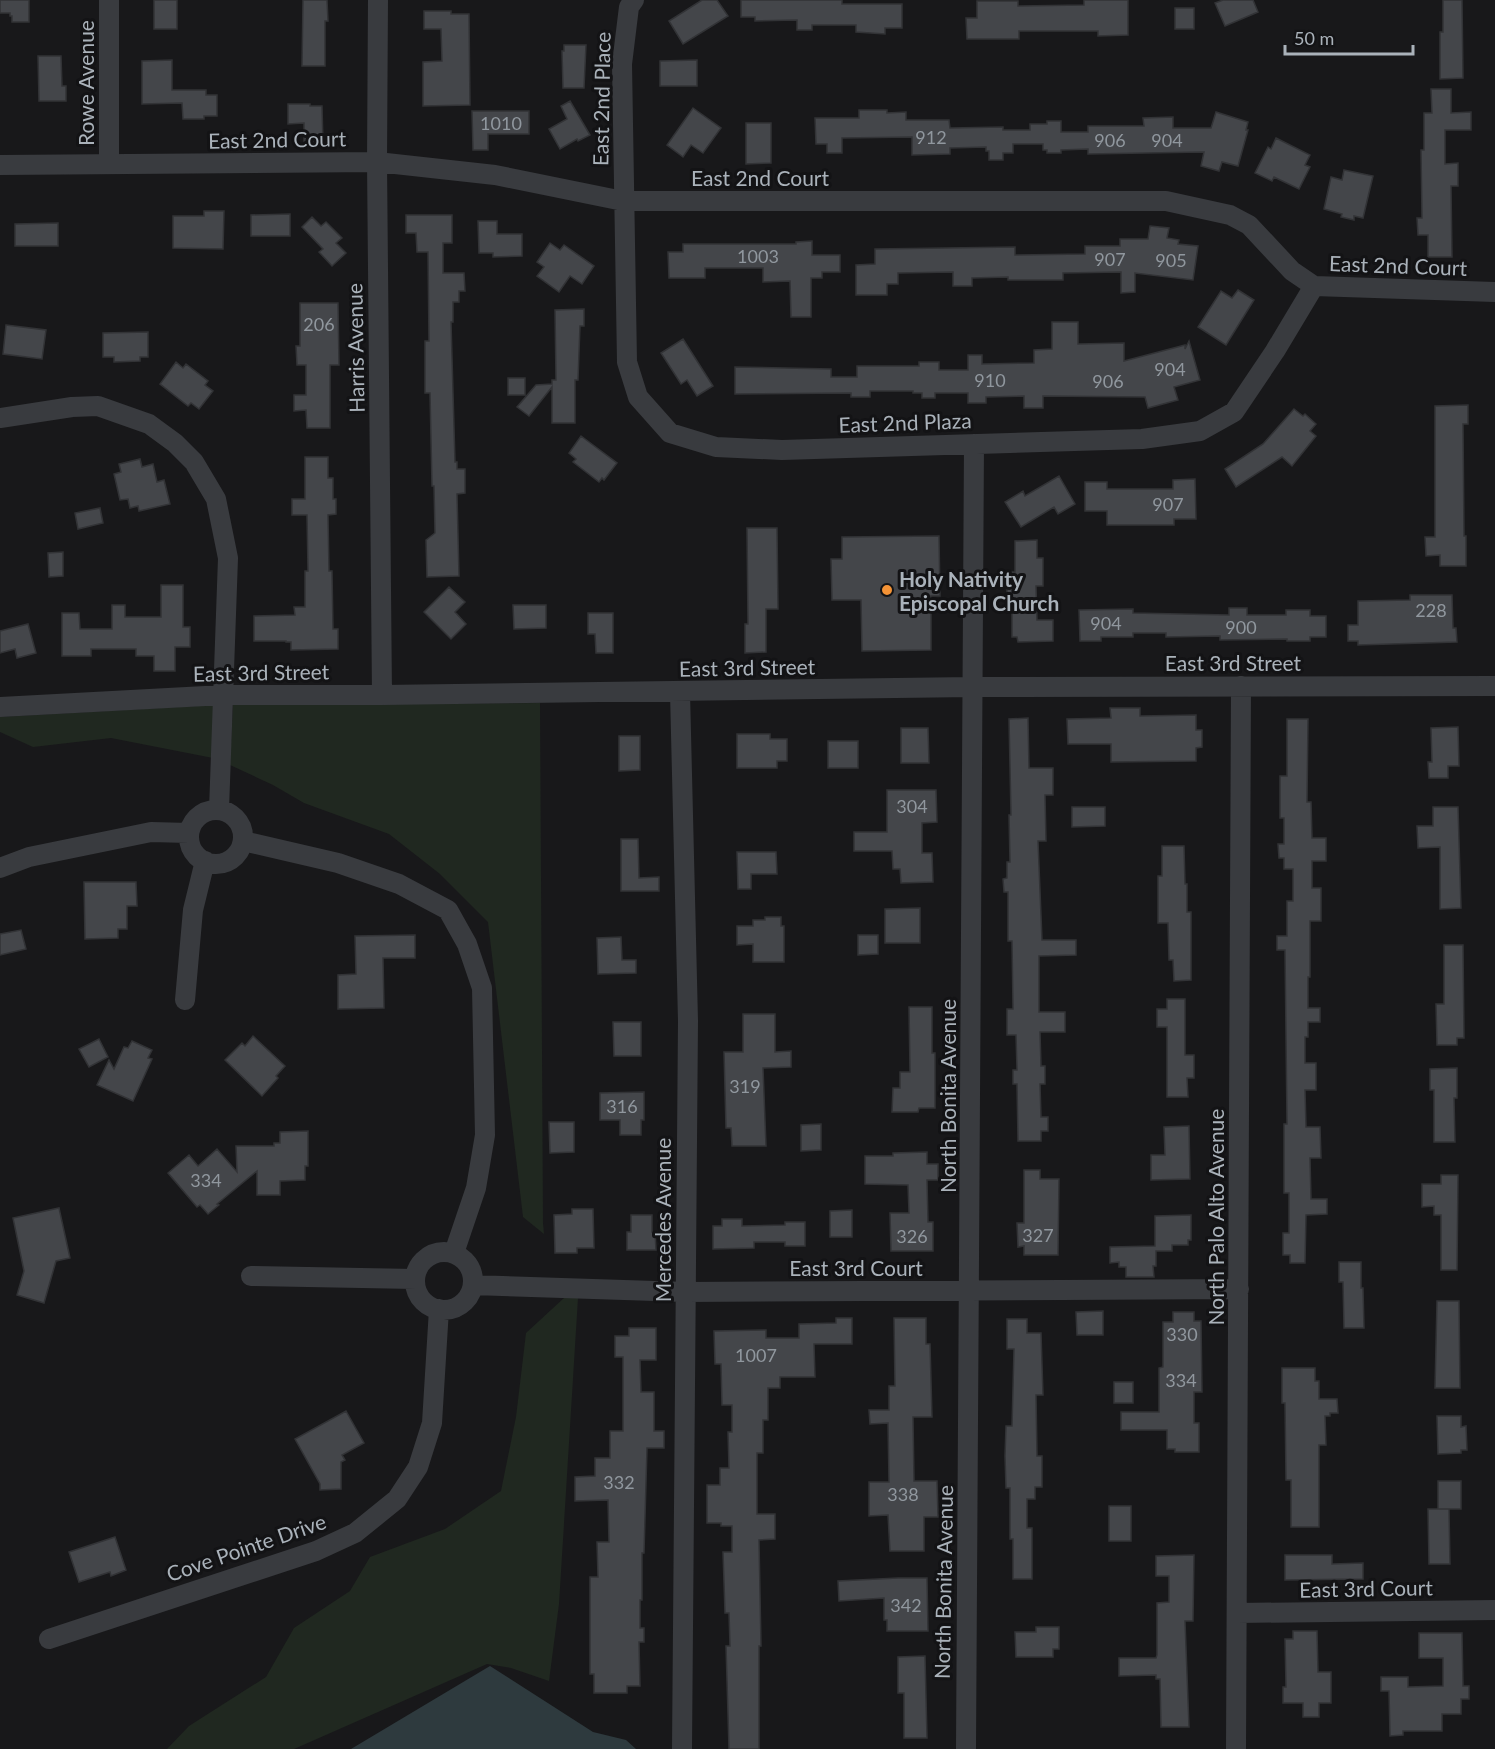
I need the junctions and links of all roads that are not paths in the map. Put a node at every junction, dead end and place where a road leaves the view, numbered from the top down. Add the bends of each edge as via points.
1 (109, 0) edge
2 (378, 0) edge
3 (633, 0) edge
4 (377, 162) junction
5 (0, 165) edge
6 (109, 165) junction
7 (623, 201) junction
8 (1314, 286) junction
9 (1495, 292) edge
10 (0, 418) edge
11 (974, 444) junction
12 (1241, 686) junction
13 (1495, 686) edge
14 (972, 687) junction
15 (680, 692) junction
16 (224, 695) junction
17 (382, 695) junction
18 (0, 707) edge
19 (219, 810) junction
20 (189, 833) junction
21 (243, 841) junction
22 (205, 861) junction
23 (0, 868) edge
24 (185, 1000) dead end
25 (454, 1253) junction
26 (251, 1275) dead end
27 (415, 1279) junction
28 (473, 1285) junction
29 (1239, 1289) junction
30 (970, 1291) junction
31 (686, 1292) junction
32 (439, 1309) junction
33 (1495, 1610) edge
34 (1238, 1613) junction
35 (49, 1640) dead end
36 (682, 1749) edge
37 (966, 1749) edge
38 (1236, 1749) edge

1 - 6 street, Rowe Avenue
2 - 4 street, Harris Avenue
3 - 7 street, East 2nd Place via 622,64
4 - 6 street, East 2nd Court
4 - 7 street, East 2nd Court via 495,175
4 - 17 street, Harris Avenue
5 - 6 street, East 2nd Court
7 - 8 street, East 2nd Court via 1166,201 1230,215 1249,225 1292,271
7 - 11 street, East 2nd Plaza via 627,362 638,398 670,433 716,447 782,450
8 - 9 street, East 2nd Court
8 - 11 street, East 2nd Plaza via 1234,412 1200,431 1142,439
10 - 16 street via 98,406 149,424 194,462 216,499 228,558
11 - 14 street, North Bonita Avenue
12 - 13 street, East 3rd Street
12 - 14 street, East 3rd Street
12 - 29 street, North Palo Alto Avenue
14 - 15 street, East 3rd Street
14 - 30 street, North Bonita Avenue
15 - 17 street, East 3rd Street
15 - 31 street, Mercedes Avenue via 687,1021
16 - 17 street, East 3rd Street
16 - 18 street, East 3rd Street
16 - 19 street
19 - 20 street via 195,819
19 - 21 street via 235,817
20 - 22 street via 194,853
20 - 23 street via 151,832 29,856
21 - 22 street via 235,856 227,861
21 - 25 street via 338,863 399,884 448,910 467,944 482,988 485,1135 476,1188
22 - 24 street via 193,910
25 - 27 street via 429,1255 421,1262
25 - 28 street via 467,1261
26 - 27 street
27 - 32 street via 419,1297
28 - 31 street, East 3rd Court
28 - 32 street via 468,1299 460,1306
29 - 30 street, East 3rd Court
29 - 34 street, North Palo Alto Avenue
30 - 31 street, East 3rd Court
30 - 37 street, North Bonita Avenue
31 - 36 street, Mercedes Avenue
32 - 35 street, Cove Pointe Drive via 432,1423 418,1467 397,1499 355,1533 316,1551
33 - 34 street, East 3rd Court
34 - 38 street, North Palo Alto Avenue

